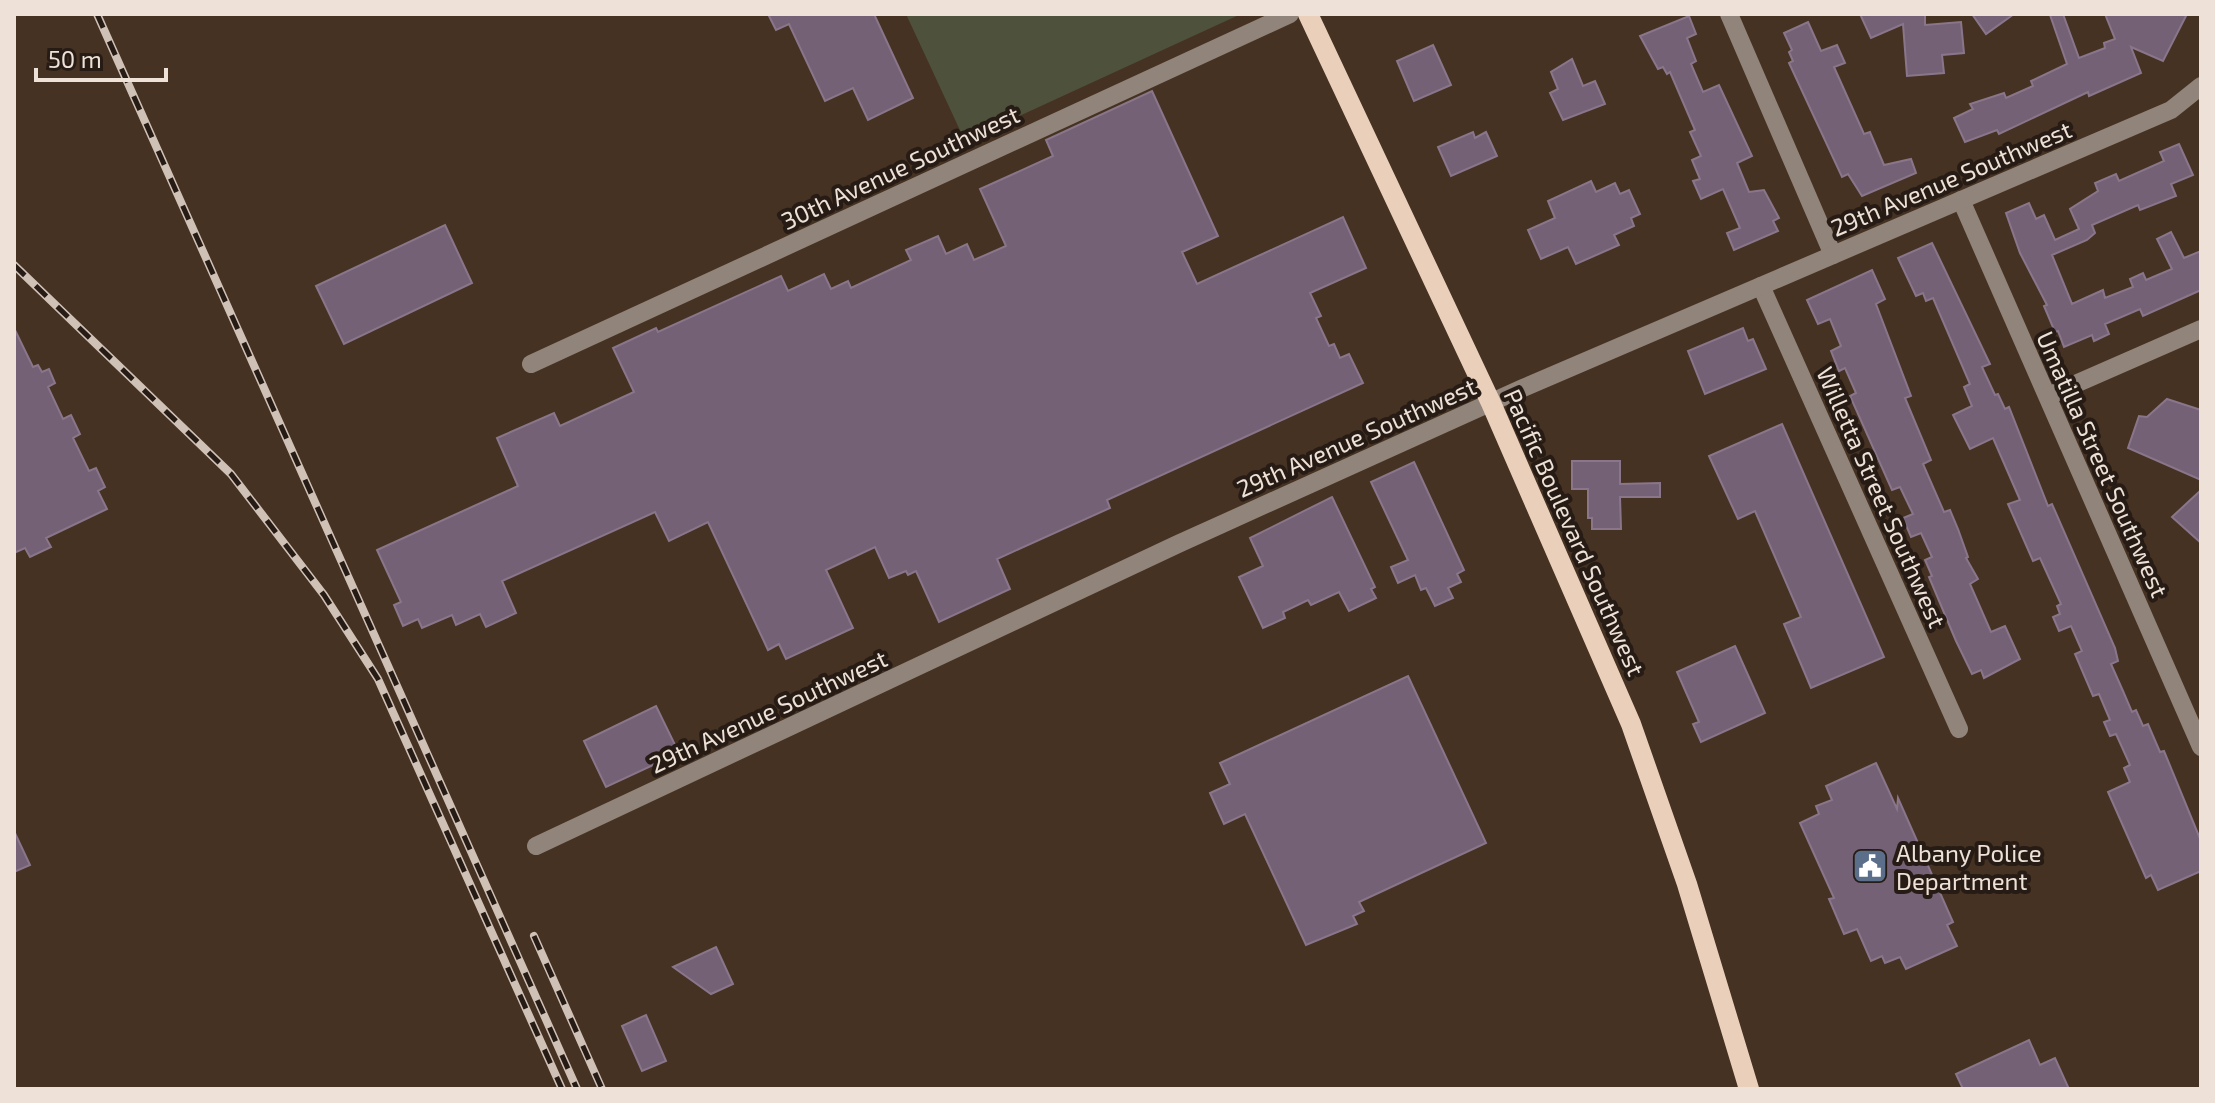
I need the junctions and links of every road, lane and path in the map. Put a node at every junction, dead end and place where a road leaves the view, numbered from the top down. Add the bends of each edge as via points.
1 (1290, 14) edge
2 (1308, 14) edge
3 (1729, 14) edge
4 (2201, 86) edge
5 (1961, 200) junction
6 (1833, 255) junction
7 (1761, 286) junction
8 (2201, 329) edge
9 (531, 364) dead end
10 (2048, 396) junction
11 (1491, 403) junction
12 (1959, 729) dead end
13 (2201, 747) edge
14 (536, 846) dead end
15 (1749, 1089) edge

1 - 9 street, 30th Avenue Southwest
2 - 11 main road, Pacific Boulevard Southwest
3 - 6 street
4 - 5 street, 29th Avenue Southwest via 2171,110
5 - 6 street, 29th Avenue Southwest
5 - 10 street, Umatilla Street Southwest
6 - 7 street, 29th Avenue Southwest
7 - 11 street, 29th Avenue Southwest
7 - 12 street, Willetta Street Southwest
8 - 10 street
10 - 13 street, Umatilla Street Southwest
11 - 14 street, 29th Avenue Southwest
11 - 15 main road, Pacific Boulevard Southwest via 1631,724 1687,884

